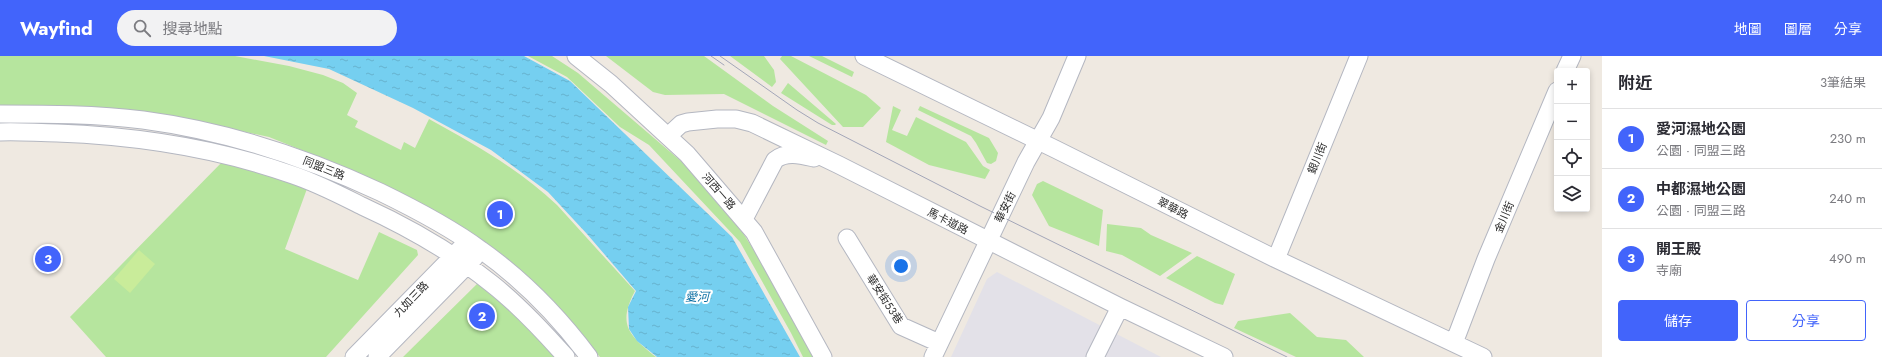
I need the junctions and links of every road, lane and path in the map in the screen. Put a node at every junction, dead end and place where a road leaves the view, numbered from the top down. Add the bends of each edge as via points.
1 (576, 56) edge
2 (864, 56) edge
3 (1077, 56) edge
4 (1359, 56) edge
5 (1572, 56) edge
6 (1567, 68) edge
7 (1554, 98) edge
8 (0, 114) edge
9 (0, 132) edge
10 (228, 136) junction
11 (668, 136) junction
12 (1038, 142) junction
13 (224, 154) junction
14 (839, 165) junction
15 (358, 182) junction
16 (349, 200) junction
17 (744, 219) junction
18 (847, 238) dead end
19 (988, 242) junction
20 (475, 245) junction
21 (460, 260) junction
22 (1276, 260) junction
23 (1120, 307) junction
24 (1454, 343) junction
25 (936, 350) edge
26 (354, 357) edge
27 (377, 357) edge
28 (566, 357) edge
29 (589, 357) edge
30 (823, 357) edge
31 (1095, 357) edge
32 (1224, 357) edge
33 (1483, 357) edge

1 - 11 street, 河西一路
2 - 12 street, 翠華路
3 - 12 street, 華安街
4 - 22 street, 銀川街
5 - 6 street
7 - 24 street, 金川街 via 1486,259
8 - 10 street, 同盟三路 via 142,120
9 - 13 street, 同盟三路 via 93,134 142,139
10 - 13 street
10 - 15 street, 同盟三路 via 302,159
11 - 14 street, 馬卡道路 via 681,124 688,122 736,119 771,131
11 - 17 street, 河西一路 via 690,157
12 - 19 street, 華安街
12 - 22 street, 翠華路
13 - 16 street, 同盟三路 via 295,175
14 - 17 street via 794,155 780,156
14 - 19 street, 馬卡道路
15 - 16 street
15 - 20 street, 同盟三路 via 439,221
16 - 21 street, 同盟三路 via 427,239
17 - 30 street, 河西一路 via 754,232
18 - 25 street, 華安街53巷 via 901,326
19 - 23 street, 馬卡道路
19 - 25 street, 華安街
20 - 21 street, 九如三路
20 - 29 street, 同盟三路 via 540,301
21 - 26 street, 九如三路
21 - 27 street, 九如三路
21 - 28 street, 同盟三路 via 529,315
22 - 24 street, 翠華路
23 - 31 street
23 - 32 street, 馬卡道路
24 - 33 street, 翠華路

